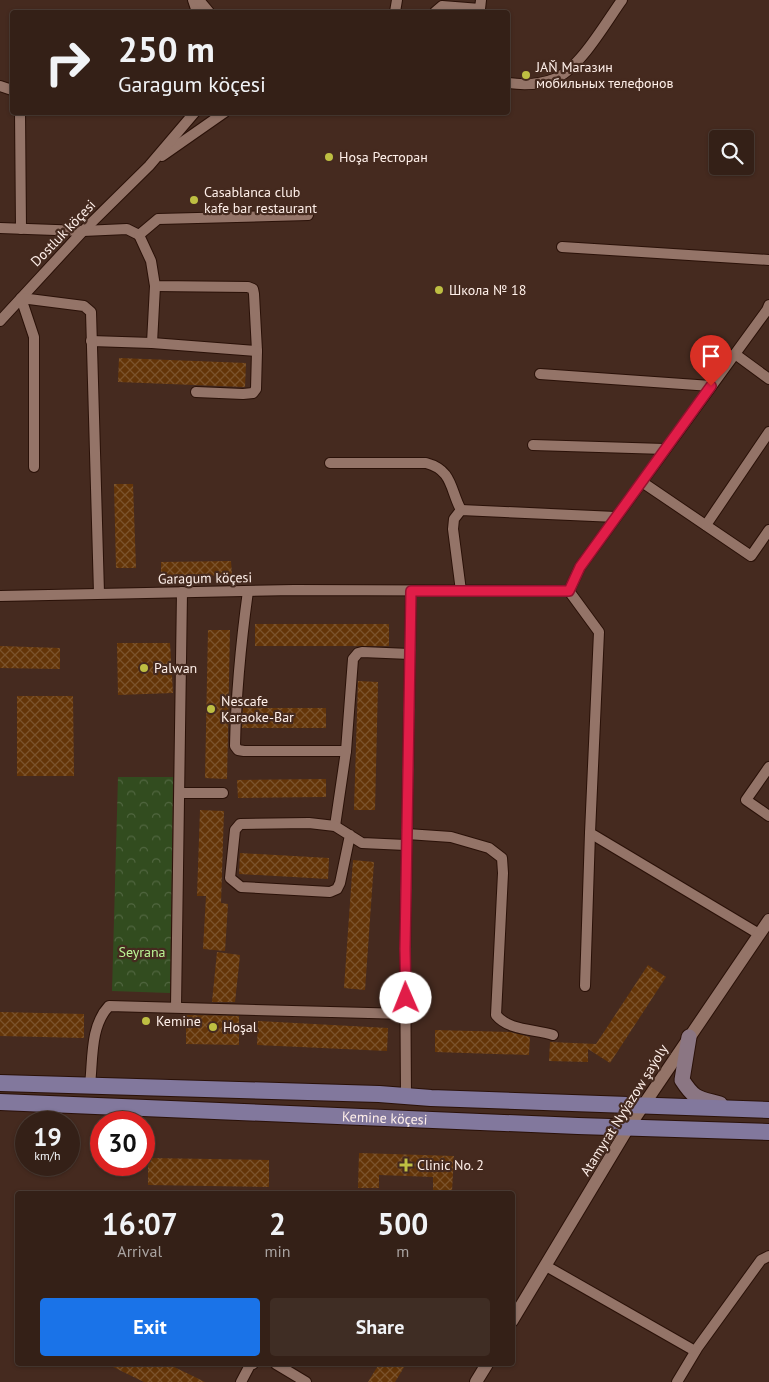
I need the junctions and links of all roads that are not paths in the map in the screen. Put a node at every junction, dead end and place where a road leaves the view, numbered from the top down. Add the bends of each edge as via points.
1 (199, 0) edge
2 (481, 0) edge
3 (622, 0) edge
4 (207, 10) edge
5 (437, 10) edge
6 (510, 83) edge
7 (20, 115) edge
8 (221, 115) edge
9 (188, 117) edge
10 (149, 166) junction
11 (308, 214) dead end
12 (0, 228) edge
13 (21, 229) junction
14 (82, 231) junction
15 (139, 236) junction
16 (562, 246) dead end
17 (769, 260) edge
18 (156, 286) junction
19 (21, 298) junction
20 (768, 309) edge
21 (0, 322) edge
22 (91, 341) junction
23 (152, 343) junction
24 (257, 351) junction
25 (735, 354) junction
26 (540, 374) dead end
27 (769, 379) edge
28 (711, 386) junction
29 (196, 392) dead end
30 (769, 432) edge
31 (533, 445) dead end
32 (765, 446) edge
33 (665, 449) junction
34 (330, 463) dead end
35 (34, 467) dead end
36 (642, 482) junction
37 (460, 510) junction
38 (616, 517) junction
39 (706, 525) junction
40 (769, 530) edge
41 (248, 591) junction
42 (411, 591) junction
43 (461, 591) junction
44 (569, 591) junction
45 (182, 592) junction
46 (99, 593) junction
47 (0, 596) edge
48 (410, 654) junction
49 (346, 751) junction
50 (769, 767) edge
51 (180, 793) junction
52 (223, 793) dead end
53 (769, 816) edge
54 (335, 826) junction
55 (590, 833) junction
56 (407, 834) junction
57 (350, 835) junction
58 (406, 845) junction
59 (769, 920) edge
60 (759, 934) junction
61 (585, 986) dead end
62 (176, 1007) junction
63 (406, 1014) junction
64 (553, 1035) dead end
65 (689, 1037) junction
66 (0, 1083) edge
67 (90, 1085) junction
68 (133, 1086) junction
69 (406, 1096) junction
70 (0, 1102) edge
71 (642, 1106) junction
72 (134, 1108) junction
73 (739, 1109) junction
74 (769, 1110) edge
75 (405, 1119) junction
76 (628, 1128) junction
77 (769, 1132) edge
78 (769, 1256) edge
79 (546, 1266) junction
80 (515, 1316) edge
81 (695, 1351) junction
82 (249, 1366) edge
83 (279, 1366) edge
84 (486, 1366) edge
85 (241, 1382) edge
86 (306, 1382) edge
87 (476, 1382) edge
88 (677, 1382) edge

1 - 4 street
2 - 5 street via 480,9 442,6
3 - 6 street via 572,68 555,79 537,84
7 - 13 street
8 - 10 street
9 - 10 street
10 - 14 street, Dostluk köçesi
11 - 15 street via 158,218
12 - 13 street
13 - 14 street
14 - 15 street via 128,229
14 - 19 street, Dostluk köçesi
15 - 18 street via 151,261
16 - 17 street
18 - 23 street
18 - 24 street via 253,289
19 - 21 street, Dostluk köçesi
19 - 22 street via 84,306 91,312
19 - 35 street via 34,337
20 - 25 street
22 - 23 street
22 - 46 street
23 - 24 street
24 - 29 street via 256,389 252,393
25 - 27 street
25 - 28 street
26 - 28 street
28 - 33 street
30 - 32 street
31 - 33 street
32 - 39 street
33 - 36 street
34 - 37 street via 435,465 447,474
36 - 38 street
36 - 39 street
37 - 38 street
37 - 43 street via 454,519 454,529
38 - 44 street via 580,567
39 - 40 street via 752,556
41 - 42 street, Garagum köçesi
41 - 45 street, Garagum köçesi
41 - 49 street via 235,746 238,750
42 - 43 street, Garagum köçesi
42 - 48 street
43 - 44 street, Garagum köçesi
44 - 55 street via 599,632
45 - 46 street, Garagum köçesi
45 - 51 street
46 - 47 street, Garagum köçesi
48 - 49 street via 371,652 355,655
48 - 56 street
49 - 54 street
50 - 53 street via 746,800
51 - 52 street
51 - 62 street
54 - 57 street
54 - 57 street via 308,822 240,824 235,830 230,878 241,887 330,892 340,883
55 - 60 street
55 - 61 street
56 - 58 street
56 - 64 street via 451,837 489,848 502,858 504,873 496,1016 508,1026
57 - 58 street via 362,842
58 - 63 street
59 - 60 street, Atamyrat Nyýazow şaýoly
60 - 65 street, Atamyrat Nyýazow şaýoly
62 - 63 street
62 - 67 street via 109,1006 96,1024
63 - 69 street
65 - 71 street, Atamyrat Nyýazow şaýoly
65 - 73 main road via 682,1080 691,1094
66 - 67 main road, Kemine köçesi
67 - 68 main road, Kemine köçesi
68 - 69 main road, Kemine köçesi
68 - 72 main road
69 - 71 main road, Kemine köçesi
69 - 75 main road
70 - 72 main road, Kemine köçesi
71 - 73 main road, Kemine köçesi
71 - 76 street, Atamyrat Nyýazow şaýoly
72 - 75 main road, Kemine köçesi
73 - 74 main road, Kemine köçesi
75 - 76 main road, Kemine köçesi
76 - 77 main road, Kemine köçesi
76 - 79 street, Atamyrat Nyýazow şaýoly
78 - 81 street via 761,1260
79 - 80 street, Atamyrat Nyýazow şaýoly
79 - 81 street
81 - 88 street
82 - 85 street
83 - 86 street
84 - 87 street

